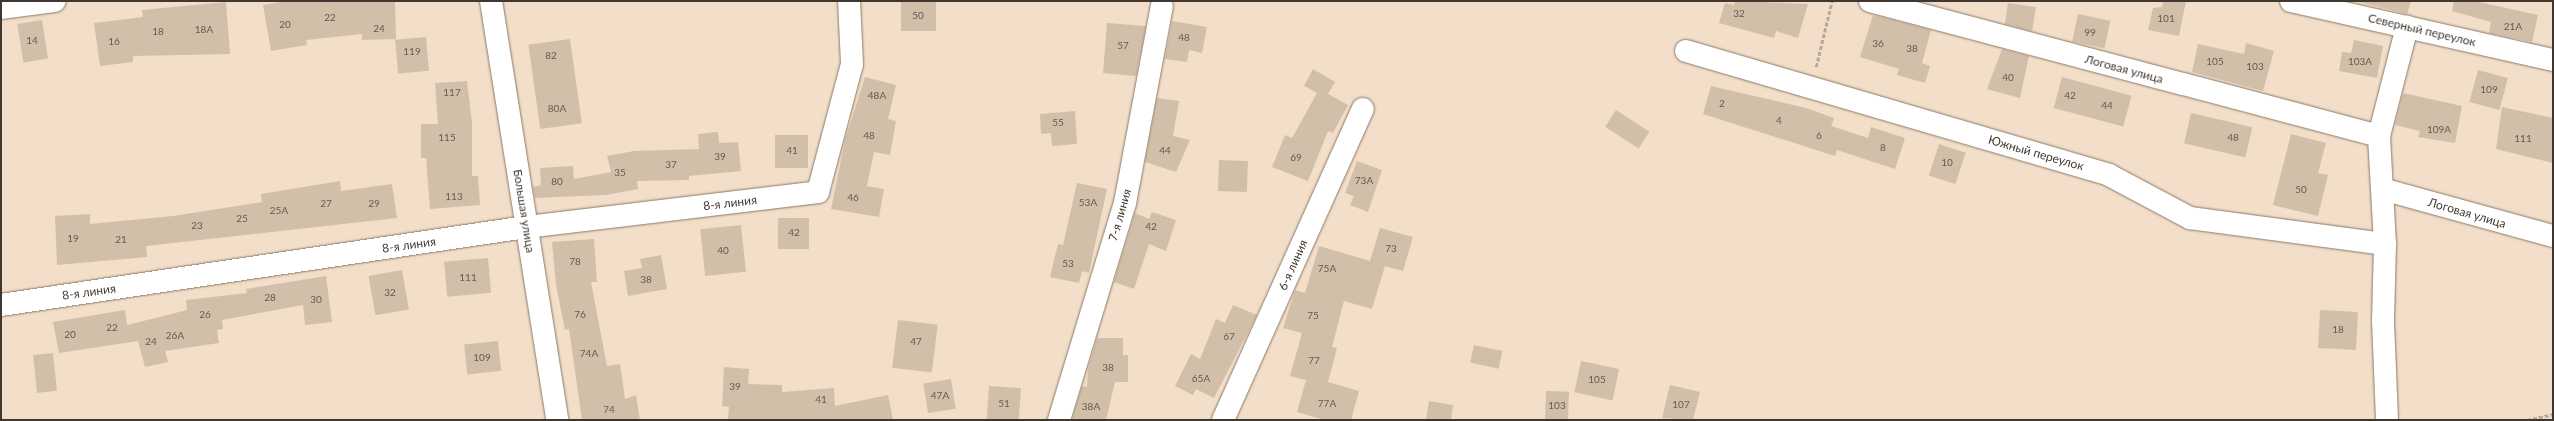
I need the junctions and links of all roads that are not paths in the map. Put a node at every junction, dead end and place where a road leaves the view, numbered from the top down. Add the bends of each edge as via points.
1 (55, 1) edge
2 (491, 1) edge
3 (849, 1) edge
4 (1870, 1) edge
5 (2291, 1) edge
6 (1162, 6) dead end
7 (1, 8) edge
8 (2407, 27) junction
9 (1686, 51) dead end
10 (2553, 60) edge
11 (1363, 109) dead end
12 (2379, 136) junction
13 (2382, 189) junction
14 (526, 227) junction
15 (2553, 236) edge
16 (2385, 244) junction
17 (1, 305) edge
18 (558, 420) edge
19 (1059, 420) edge
20 (1223, 420) edge
21 (2387, 420) edge

1 - 7 street
2 - 14 street, Большая улица
3 - 14 street, 8-я линия via 852,64 818,192
4 - 12 street, Логовая улица
5 - 8 street, Северный переулок
6 - 19 street, 7-я линия via 1125,203
8 - 10 street, Северный переулок
8 - 12 street
9 - 16 street, Южный переулок via 2109,175 2190,218
11 - 20 street, 6-я линия
12 - 13 street
13 - 15 street, Логовая улица
13 - 16 street
14 - 17 street, 8-я линия
14 - 18 street, Большая улица
16 - 21 street via 2383,320

